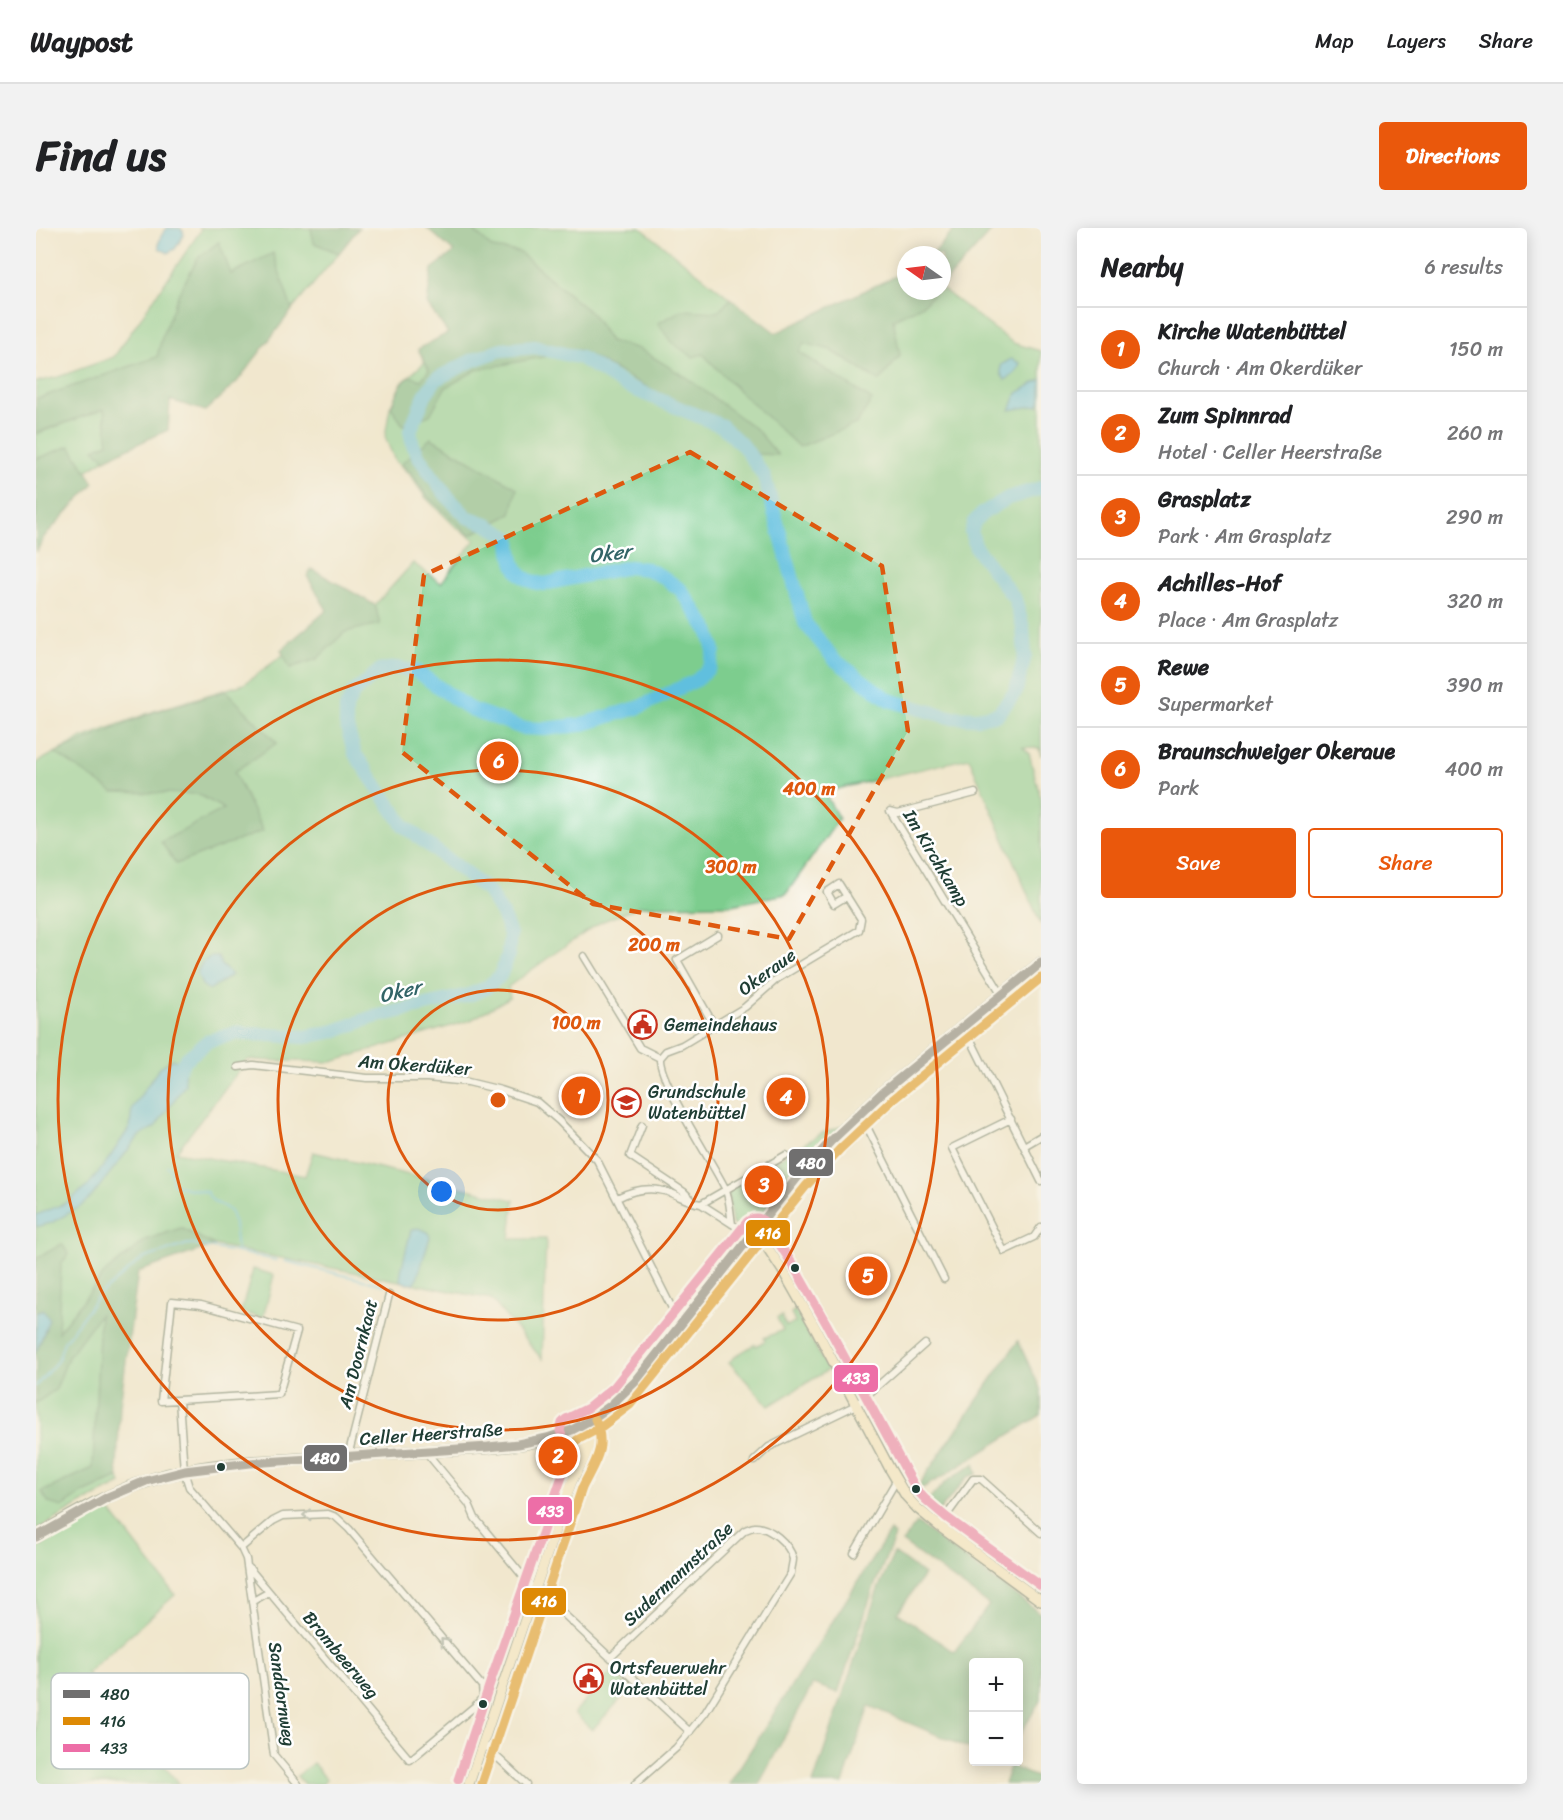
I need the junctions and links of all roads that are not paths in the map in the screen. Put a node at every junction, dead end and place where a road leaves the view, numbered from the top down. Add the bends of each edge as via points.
1 (975, 793) dead end
2 (847, 896) dead end
3 (718, 935) dead end
4 (584, 956) dead end
5 (1041, 963) edge
6 (1002, 996) junction
7 (715, 1026) junction
8 (964, 1026) junction
9 (660, 1058) junction
10 (238, 1067) dead end
11 (860, 1113) junction
12 (1011, 1119) junction
13 (642, 1125) dead end
14 (1041, 1136) edge
15 (1024, 1146) junction
16 (786, 1155) dead end
17 (1041, 1181) edge
18 (727, 1190) junction
19 (617, 1198) junction
20 (697, 1203) junction
21 (732, 1224) junction
22 (1041, 1227) edge
23 (754, 1233) junction
24 (944, 1279) dead end
25 (389, 1295) dead end
26 (680, 1324) junction
27 (925, 1344) dead end
28 (179, 1400) junction
29 (856, 1405) junction
30 (584, 1424) junction
31 (572, 1429) junction
32 (426, 1452) junction
33 (348, 1456) junction
34 (754, 1461) dead end
35 (578, 1468) junction
36 (184, 1471) junction
37 (896, 1481) junction
38 (939, 1526) junction
39 (1041, 1533) edge
40 (36, 1537) edge
41 (241, 1548) junction
42 (854, 1553) dead end
43 (249, 1568) junction
44 (535, 1591) junction
45 (269, 1592) junction
46 (253, 1601) junction
47 (1041, 1601) edge
48 (610, 1658) junction
49 (690, 1732) junction
50 (483, 1744) junction
51 (298, 1784) edge
52 (469, 1784) edge
53 (526, 1784) edge
54 (635, 1784) edge

1 - 6 street, Im Kirchkamp via 898,813 890,811
2 - 7 street, Okeraue via 861,919 859,930 777,979
3 - 7 street via 678,960
4 - 9 street via 640,1048
5 - 6 main road, Celler Heerstraße
6 - 8 main road, Celler Heerstraße
7 - 9 street, Okeraue via 666,1051
8 - 11 main road, Celler Heerstraße
8 - 12 street
9 - 18 street via 671,1091
10 - 19 street, Am Okerdüker via 468,1082 537,1102 597,1160
11 - 23 main road, Celler Heerstraße via 806,1169
11 - 24 street
12 - 15 street
12 - 22 street via 952,1148 1005,1251 1034,1237
13 - 20 street via 630,1156
14 - 15 street
15 - 17 street
16 - 18 street
18 - 20 street
18 - 21 street
19 - 20 street via 651,1190
19 - 26 street, Am Okerdüker
20 - 21 street
21 - 23 street
23 - 26 main road, Celler Heerstraße
23 - 29 main road via 781,1266
25 - 33 street, Am Doornkaat
26 - 30 main road, Celler Heerstraße via 622,1396
27 - 29 street
28 - 28 street via 279,1394 297,1331 201,1305 172,1302 161,1401
28 - 36 street
29 - 34 street via 769,1447
29 - 37 main road
30 - 31 main road, Celler Heerstraße
30 - 35 main road via 590,1444
31 - 32 main road, Celler Heerstraße via 528,1442
31 - 35 main road via 580,1444
32 - 33 main road, Celler Heerstraße
32 - 44 street
33 - 36 main road, Celler Heerstraße
35 - 44 main road
36 - 40 main road, Celler Heerstraße via 125,1489 76,1512
36 - 41 street, Sanddornweg via 189,1487
37 - 38 main road via 911,1502
37 - 42 street
38 - 39 street via 973,1479 981,1479
38 - 47 main road
41 - 43 street, Sanddornweg
45 -> 41 street, Brombeerweg via 410,1760 480,1701 482,1686 336,1517 283,1516
43 - 45 street, Brombeerweg
43 - 46 street, Sanddornweg
44 - 48 street
44 - 50 main road
45 - 46 street
46 - 51 street, Sanddornweg via 274,1755
48 - 49 street
48 - 49 street, Sudermannstraße via 745,1530 766,1529 778,1537 793,1560 790,1573
49 - 54 street
50 - 52 main road
50 - 53 street

